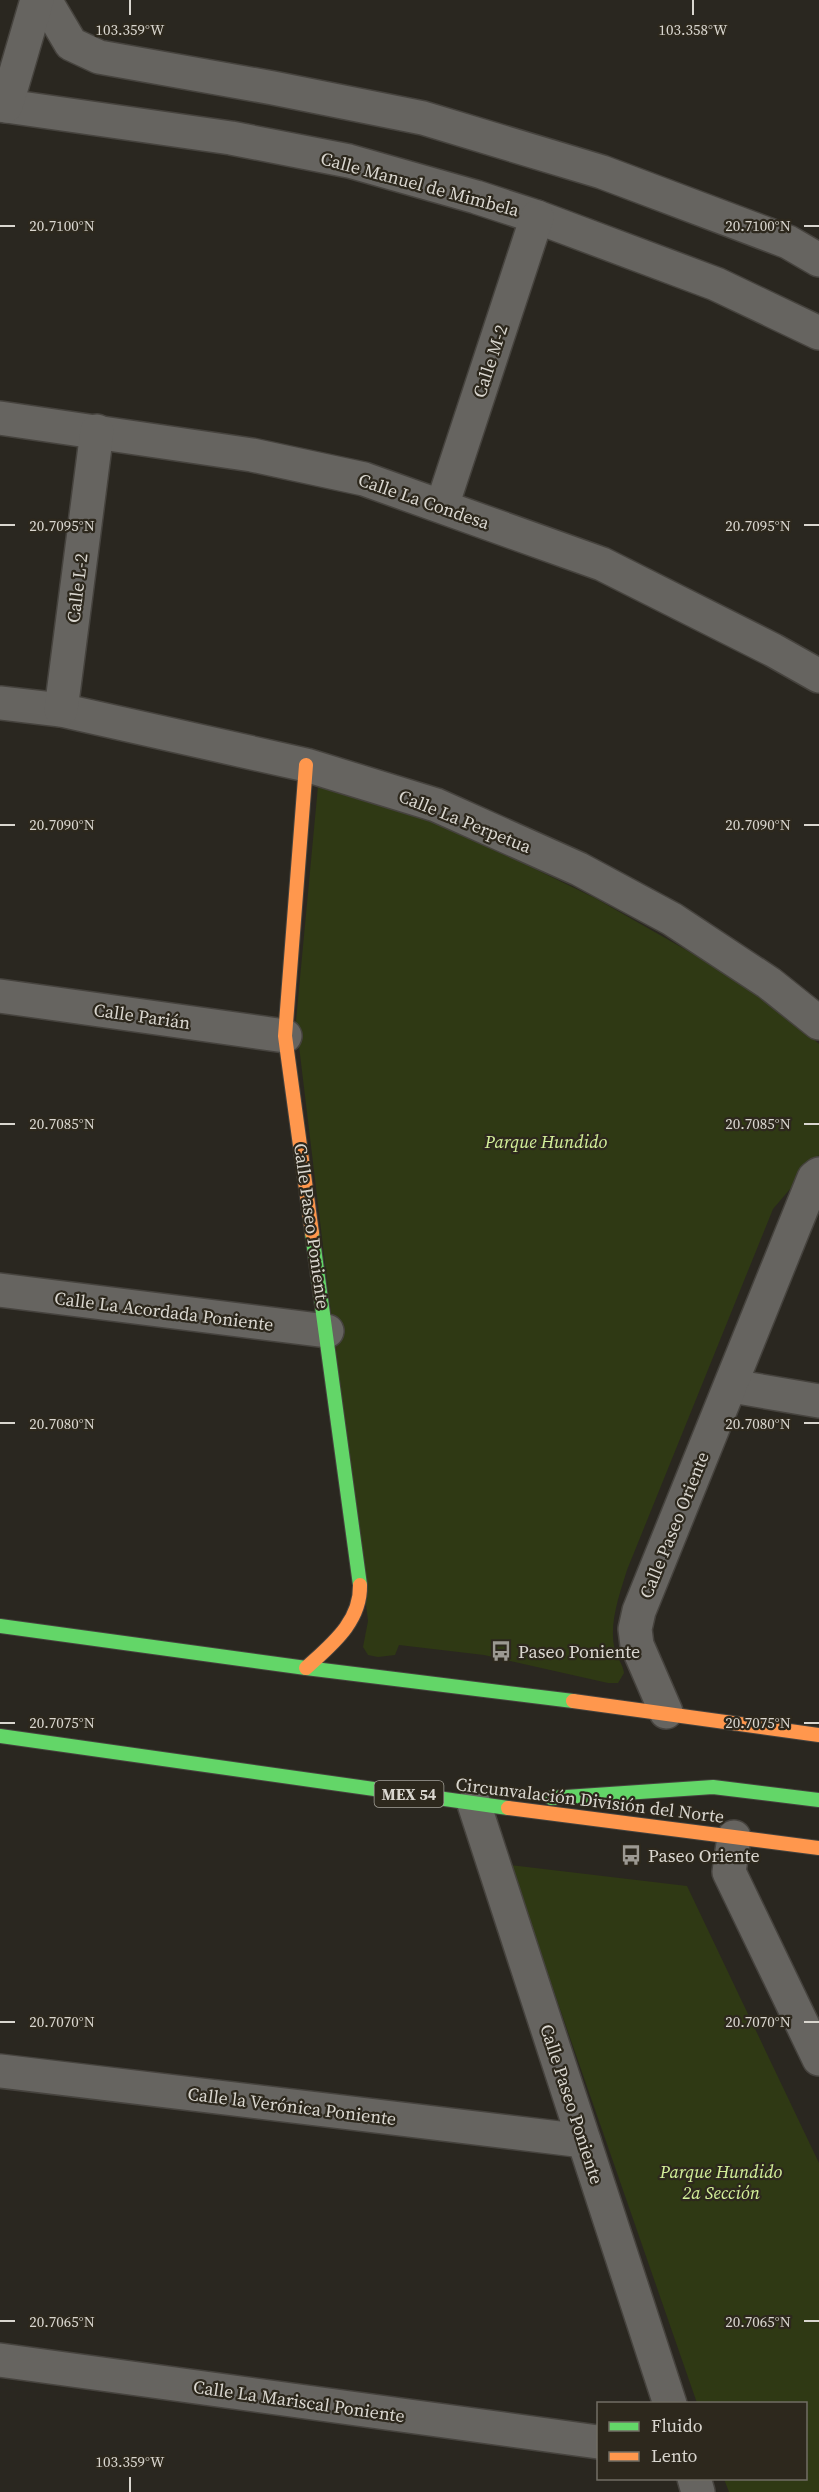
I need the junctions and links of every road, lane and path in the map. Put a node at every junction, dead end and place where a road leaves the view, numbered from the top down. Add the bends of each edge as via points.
1 (37, 0) edge
2 (45, 0) edge
3 (3, 105) edge
4 (537, 217) junction
5 (819, 260) edge
6 (819, 333) edge
7 (0, 418) edge
8 (97, 431) junction
9 (442, 506) junction
10 (819, 676) edge
11 (0, 703) edge
12 (61, 710) junction
13 (306, 765) junction
14 (0, 996) edge
15 (819, 1023) edge
16 (285, 1036) junction
17 (819, 1174) edge
18 (0, 1290) edge
19 (327, 1331) junction
20 (732, 1386) junction
21 (819, 1401) edge
22 (0, 1626) edge
23 (306, 1668) junction
24 (666, 1712) junction
25 (819, 1735) edge
26 (0, 1736) edge
27 (819, 1800) edge
28 (474, 1804) junction
29 (734, 1837) junction
30 (819, 1848) edge
31 (819, 2059) edge
32 (0, 2071) edge
33 (584, 2141) junction
34 (0, 2360) edge
35 (670, 2402) edge
36 (597, 2442) edge

1 - 3 street
2 - 5 street via 71,44 99,57 423,118 602,172 788,242
3 - 4 street, Calle Manuel de Mimbela via 231,138 349,161
4 - 6 street, Calle Manuel de Mimbela via 716,284
4 - 9 street, Calle M-2
7 - 8 street, Calle La Condesa
8 - 9 street, Calle La Condesa via 263,457 364,479
8 - 12 street, Calle L-2
9 - 10 street, Calle La Condesa via 602,564
11 - 12 street, Calle La Perpetua
12 - 13 street, Calle La Perpetua
13 - 15 street, Calle La Perpetua via 436,805 579,868 672,919 769,983
13 - 16 main road, Calle Paseo Poniente
14 - 16 street, Calle Parián
16 - 19 main road, Calle Paseo Poniente
17 - 20 street, Calle Paseo Oriente via 814,1178
18 - 19 street, Calle La Acordada Poniente
19 - 23 main road, Calle Paseo Poniente via 359,1568 359,1601 341,1635
20 - 21 street
20 - 24 street, Calle Paseo Oriente via 635,1629 637,1645
22 - 23 main road
23 - 24 main road
24 - 25 main road
26 - 28 main road, Circunvalación División del Norte / MEX 54
27 - 28 main road via 713,1788
28 - 29 main road, Circunvalación División del Norte / MEX 54
28 - 33 street, Calle Paseo Poniente
29 - 30 main road, Circunvalación División del Norte / MEX 54
29 - 31 street via 729,1872
32 - 33 street, Calle la Verónica Poniente
33 - 35 street, Calle Paseo Poniente
34 - 36 street, Calle La Mariscal Poniente

